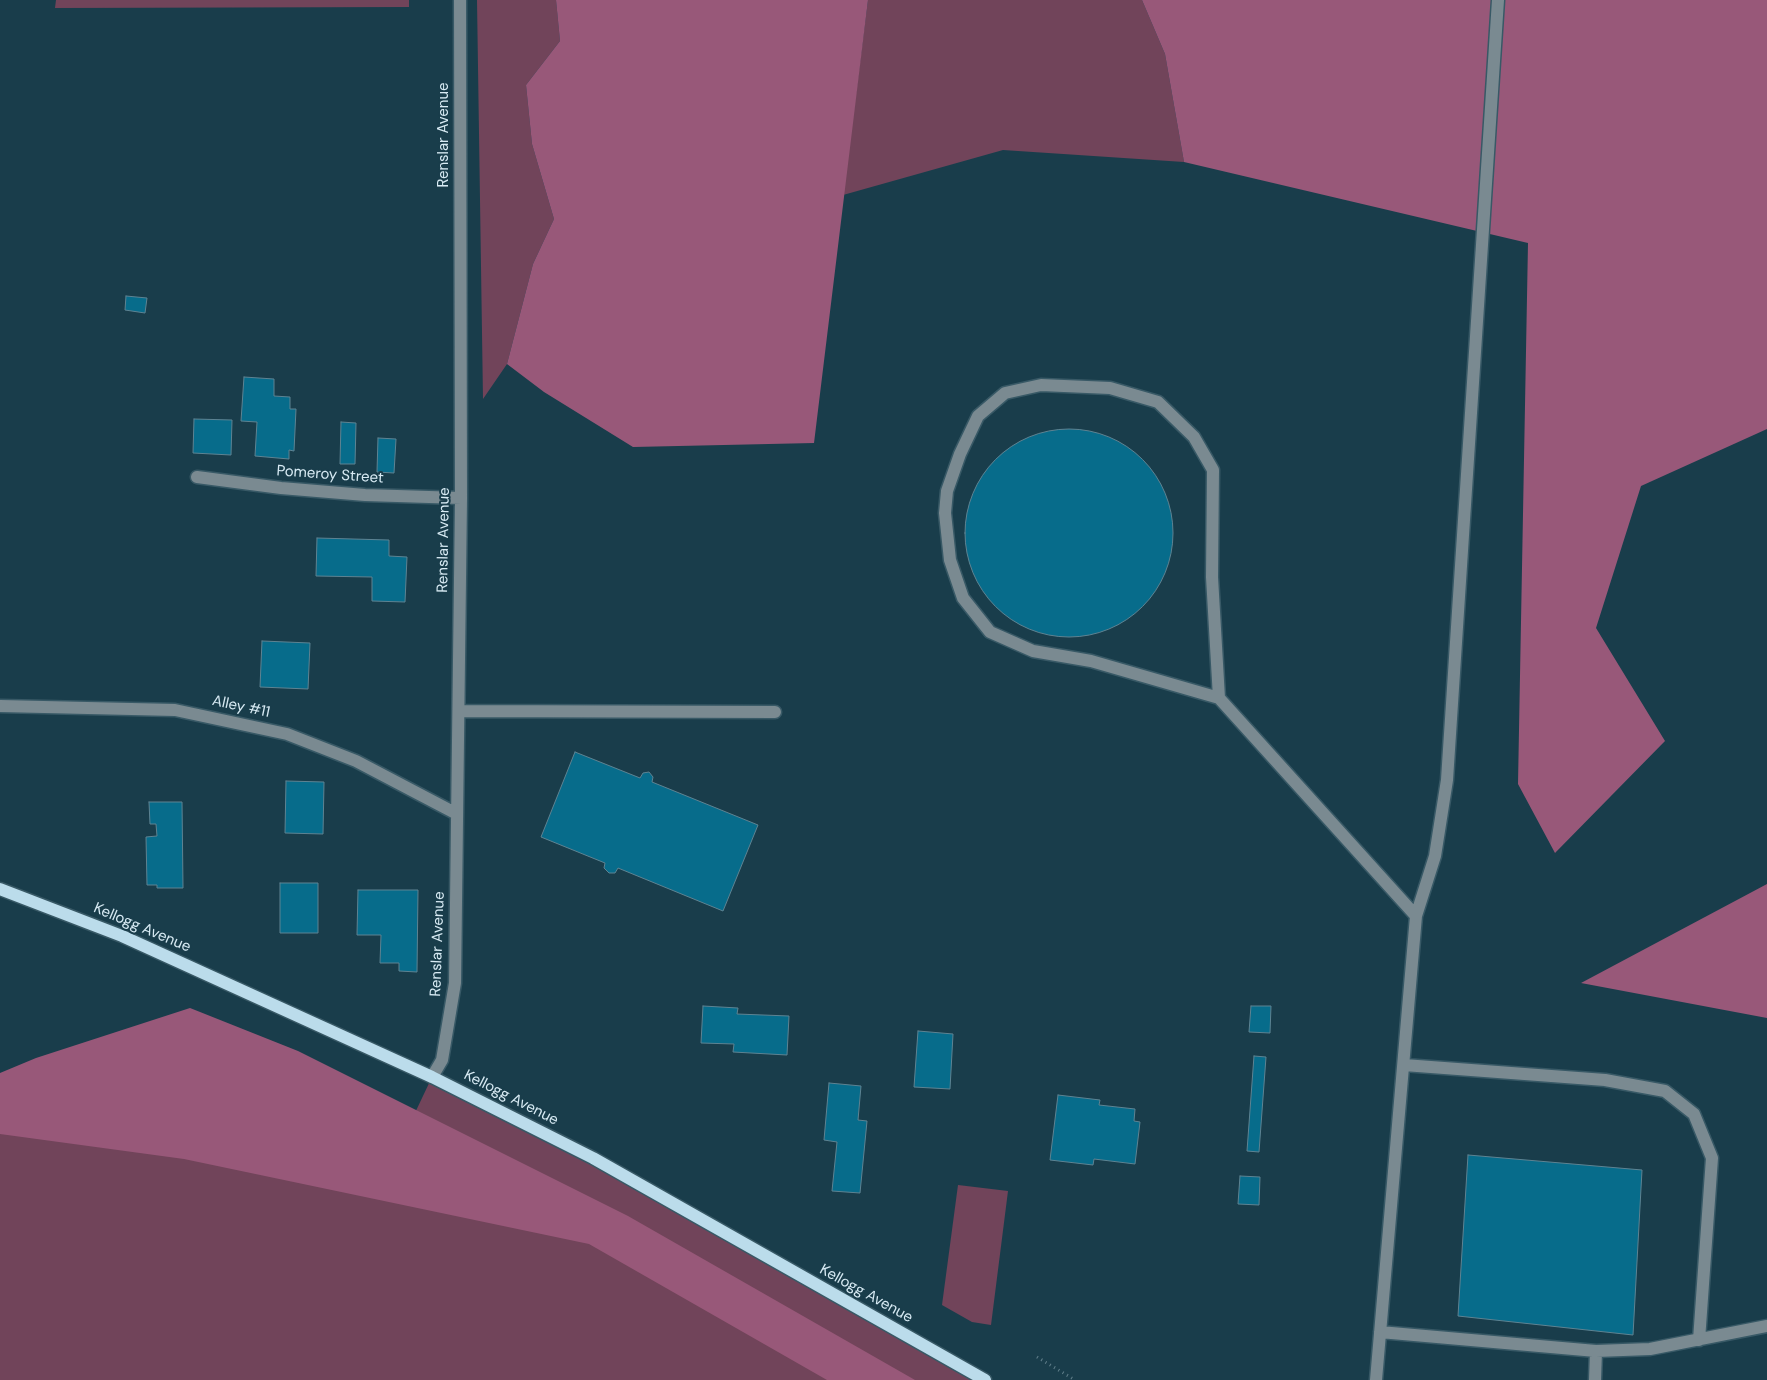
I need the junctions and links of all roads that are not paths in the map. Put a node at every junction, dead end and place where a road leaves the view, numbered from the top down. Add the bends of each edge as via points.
1 (460, 0) edge
2 (1498, 0) edge
3 (197, 477) dead end
4 (461, 498) junction
5 (1219, 698) junction
6 (0, 706) edge
7 (459, 711) junction
8 (775, 712) dead end
9 (457, 814) junction
10 (0, 889) edge
11 (1416, 916) junction
12 (1404, 1065) junction
13 (432, 1077) junction
14 (1767, 1326) edge
15 (1380, 1332) junction
16 (1699, 1340) junction
17 (1596, 1351) junction
18 (985, 1380) edge
19 (1376, 1380) edge
20 (1595, 1380) edge

1 - 4 street, Renslar Avenue
2 - 11 street via 1447,780 1435,856
3 - 4 street, Pomeroy Street via 365,495
4 - 7 street, Renslar Avenue
5 - 5 street via 1212,576 1213,470 1194,437 1158,402 1110,388 1041,384 1005,394 978,416 947,491 945,513 950,560 963,598 990,632 1033,651 1092,662
5 - 11 street
6 - 9 street, Alley #11 via 175,710 287,734 356,761
7 - 8 street
7 - 9 street, Renslar Avenue
9 - 13 street, Renslar Avenue via 455,983 442,1060
10 - 13 main road, Kellogg Avenue via 122,936
11 - 12 street
12 - 15 street
12 - 16 street via 1605,1080 1665,1091 1694,1114 1712,1158
13 - 18 main road, Kellogg Avenue via 602,1162
14 - 16 street
15 - 17 street
15 - 19 street
16 - 17 street via 1650,1349
17 - 20 street

